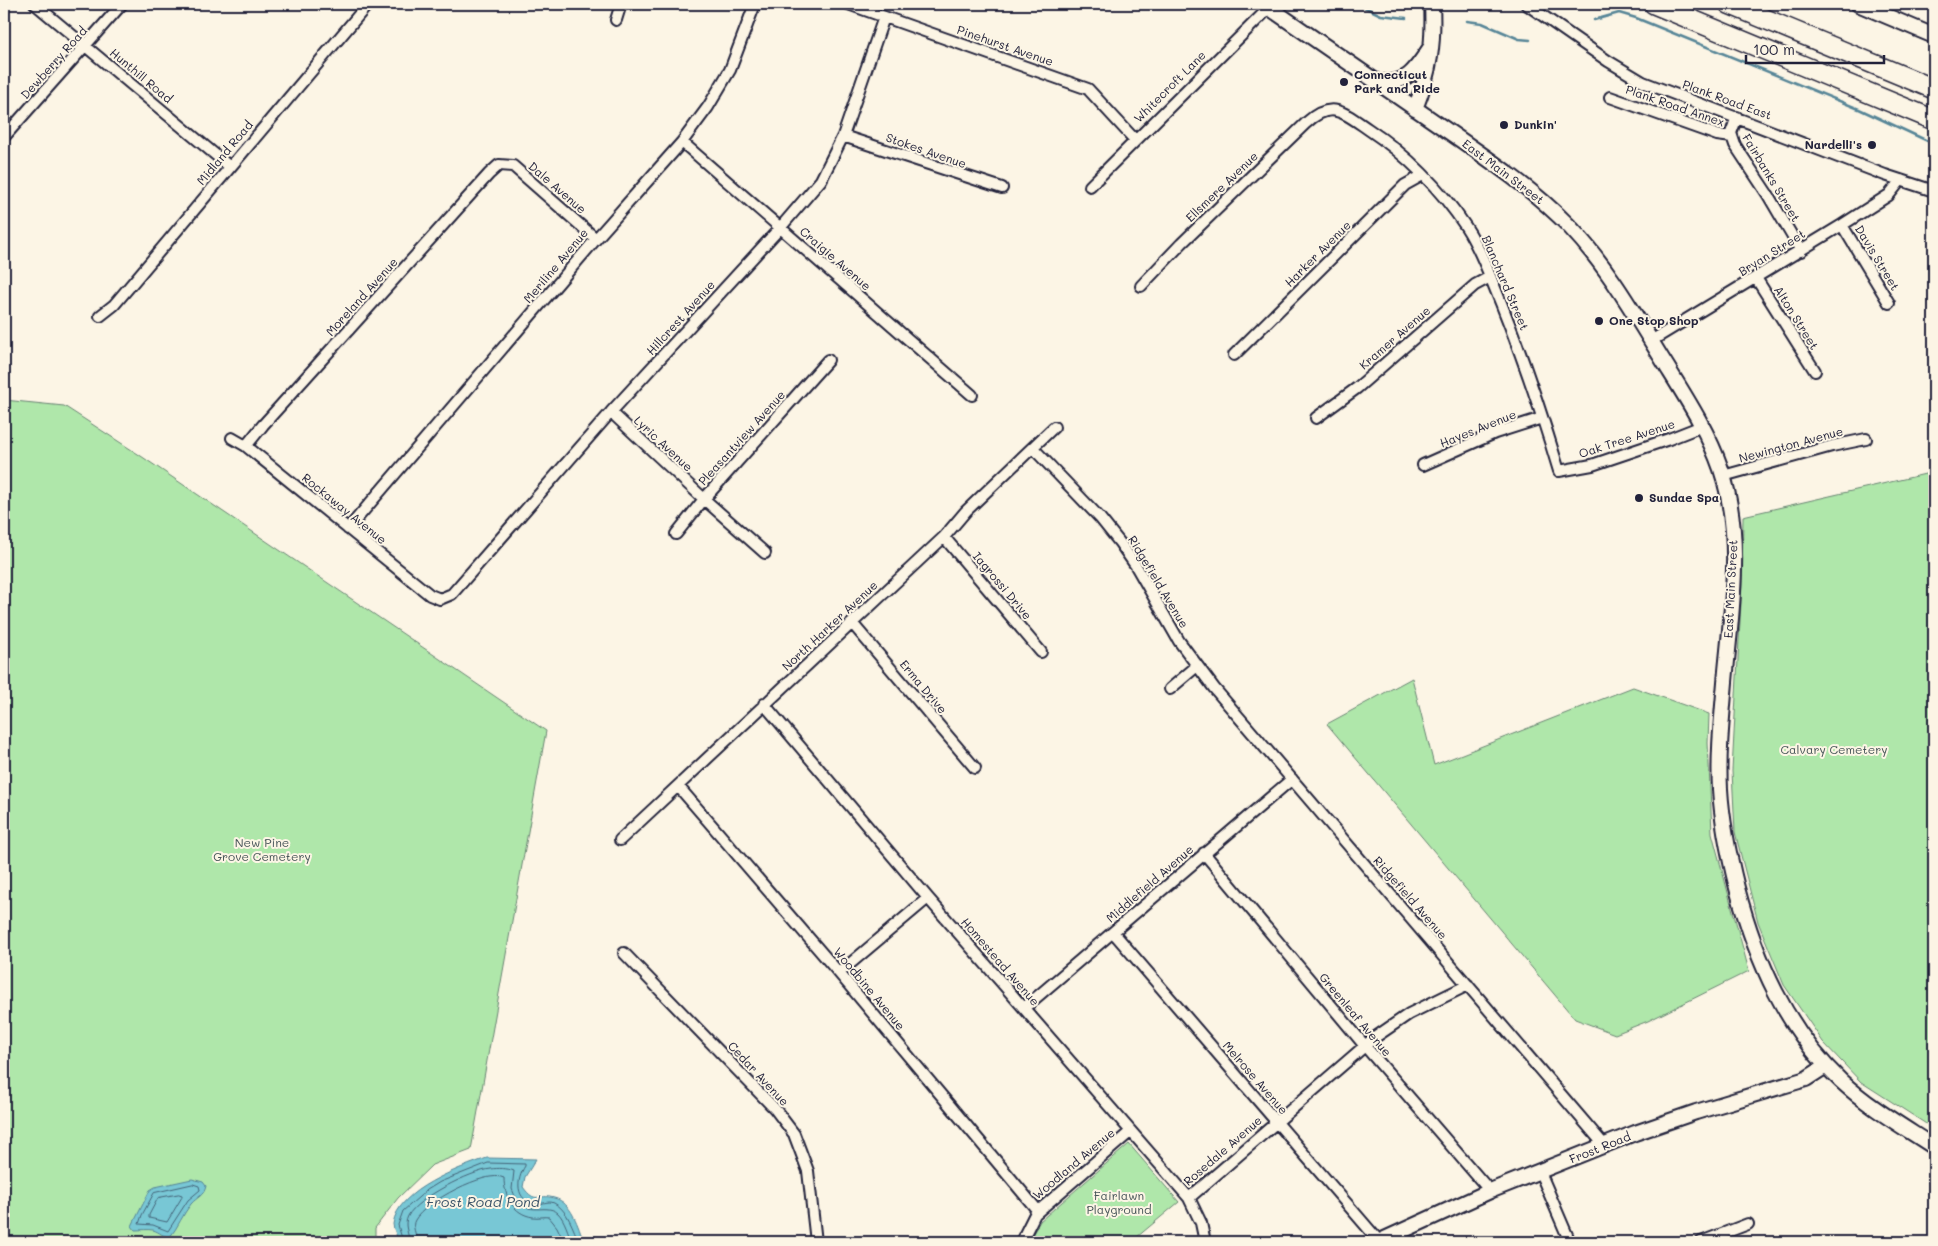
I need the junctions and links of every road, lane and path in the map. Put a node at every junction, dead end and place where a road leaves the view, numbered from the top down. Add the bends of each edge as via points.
1 (35, 4) edge
2 (122, 4) edge
3 (368, 4) edge
4 (621, 4) edge
5 (755, 4) edge
6 (848, 4) edge
7 (1432, 4) edge
8 (1526, 4) edge
9 (1654, 4) edge
10 (1729, 4) edge
11 (1858, 4) edge
12 (1266, 6) edge
13 (884, 17) junction
14 (616, 20) dead end
15 (1934, 36) edge
16 (1432, 45) junction
17 (86, 46) junction
18 (1377, 82) junction
19 (1934, 89) edge
20 (1610, 97) dead end
21 (1415, 109) junction
22 (1324, 110) joint
23 (1737, 117) junction
24 (1934, 120) edge
25 (843, 136) junction
26 (4, 137) edge
27 (1732, 137) junction
28 (1135, 140) junction
29 (682, 142) junction
30 (499, 165) joint
31 (230, 167) junction
32 (1423, 175) junction
33 (1901, 180) junction
34 (1090, 186) dead end
35 (1002, 188) dead end
36 (1934, 190) edge
37 (1842, 225) junction
38 (780, 228) junction
39 (596, 239) junction
40 (1801, 251) junction
41 (1490, 277) junction
42 (1756, 278) junction
43 (1141, 286) dead end
44 (1889, 303) dead end
45 (100, 316) dead end
46 (1651, 341) junction
47 (1234, 355) dead end
48 (828, 360) dead end
49 (1815, 371) dead end
50 (972, 395) dead end
51 (611, 412) junction
52 (1316, 418) dead end
53 (1542, 418) junction
54 (1702, 426) junction
55 (1054, 427) dead end
56 (232, 438) dead end
57 (1866, 440) dead end
58 (246, 446) junction
59 (1033, 448) junction
60 (1423, 465) dead end
61 (1559, 471) joint
62 (1723, 476) junction
63 (704, 499) junction
64 (348, 529) junction
65 (676, 534) dead end
66 (944, 537) junction
67 (765, 553) dead end
68 (440, 599) joint
69 (852, 622) junction
70 (1041, 652) dead end
71 (1197, 666) junction
72 (1170, 689) dead end
73 (764, 704) junction
74 (975, 768) dead end
75 (1292, 779) junction
76 (678, 786) junction
77 (620, 840) dead end
78 (1204, 853) junction
79 (928, 898) junction
80 (1113, 932) junction
81 (624, 953) dead end
82 (839, 973) junction
83 (1468, 985) junction
84 (1024, 1008) junction
85 (1365, 1046) junction
86 (1826, 1066) junction
87 (1276, 1122) junction
88 (1130, 1132) junction
89 (1605, 1146) junction
90 (1934, 1147) edge
91 (1540, 1172) junction
92 (1490, 1191) junction
93 (1189, 1198) junction
94 (1038, 1210) junction
95 (1748, 1224) dead end
96 (816, 1242) edge
97 (1021, 1242) edge
98 (1206, 1242) edge
99 (1379, 1242) edge
100 (1570, 1242) edge
101 (1701, 1242) edge

1 - 17 street, Hunthill Road
2 - 17 street, Dewberry Road
3 - 31 street, Midland Road
4 - 14 street
5 - 29 street, Meriline Avenue via 730,70
6 - 13 street, Pinehurst Avenue
7 - 16 main road
8 - 23 street, Plank Road East via 1630,75
9 - 24 highway
10 - 19 highway
11 - 15 main road
12 - 18 main road, East Main Street
12 - 28 street, Whitecroft Lane
13 - 25 street, Hillcrest Avenue
13 - 28 street, Pinehurst Avenue via 1088,88
16 - 18 main road via 1404,80 1391,84
16 - 21 main road via 1428,75
17 - 26 street, Dewberry Road
17 - 31 street, Hunthill Road
18 - 21 main road, East Main Street
20 - 27 street, Plank Road Annex via 1716,135
21 - 46 main road, East Main Street via 1508,173 1554,212 1600,262
22 - 32 street, Blanchard Street via 1336,110 1361,124 1398,150
22 - 43 street, Ellsmere Avenue via 1306,123
23 - 27 street, Fairbanks Street
23 - 33 street, Plank Road East
25 - 35 street, Stokes Avenue
25 - 38 street, Hillcrest Avenue via 820,180
27 - 40 street, Fairbanks Street
28 - 34 street, Whitecroft Lane
29 - 38 street, Craigie Avenue
29 - 39 street, Meriline Avenue
30 - 39 street, Dale Avenue via 513,166
30 - 58 street, Moreland Avenue
31 - 45 street, Midland Road via 114,305
32 - 41 street, Blanchard Street via 1466,227
32 - 47 street, Harker Avenue via 1405,185
33 - 36 street, Plank Road East
33 - 37 street, Bryan Street via 1889,195
37 - 40 street, Bryan Street
37 - 44 street, Davis Street
38 - 50 street, Craigie Avenue
38 - 51 street, Hillcrest Avenue
39 - 64 street, Meriline Avenue
40 - 42 street, Bryan Street
41 - 52 street, Kramer Avenue via 1475,285 1357,388
41 - 53 street, Blanchard Street
42 - 46 street, Bryan Street
42 - 49 street, Alton Street
46 - 54 main road, East Main Street
48 - 63 street, Pleasantview Avenue
51 - 63 street, Lyric Avenue
51 - 68 street, Hillcrest Avenue via 452,594
53 - 60 street, Hayes Avenue via 1488,436
53 - 61 street, Blanchard Street
54 - 61 street, Oak Tree Avenue via 1592,465
54 - 62 main road, East Main Street
55 - 59 street, North Harker Avenue
56 - 58 street, Rockaway Avenue
57 - 62 street, Newington Avenue
58 - 64 street, Rockaway Avenue
59 - 66 street, North Harker Avenue via 966,510
59 - 71 street, Ridgefield Avenue via 1120,543
62 - 86 main road, East Main Street via 1734,548 1720,759 1720,792 1726,837 1742,907 1761,963 1785,1010
63 - 65 street, Pleasantview Avenue
63 - 67 street, Lyric Avenue
64 - 68 street, Rockaway Avenue via 430,596
66 - 69 street, North Harker Avenue
66 - 70 street, Iagrossi Drive
69 - 73 street, North Harker Avenue
69 - 74 street, Erma Drive
71 - 72 street
71 - 75 street, Ridgefield Avenue
73 - 76 street, North Harker Avenue
73 - 79 street, Homestead Avenue
75 - 78 street, Middlefield Avenue
75 - 83 street, Ridgefield Avenue
76 - 77 street, North Harker Avenue
76 - 82 street, Woodbine Avenue
78 - 80 street, Middlefield Avenue
78 - 85 street, Greenleaf Avenue
79 - 82 street
79 - 84 street, Homestead Avenue
80 - 84 street, Middlefield Avenue
80 - 87 street, Melrose Avenue
81 - 96 street, Cedar Avenue via 774,1109 794,1134 808,1171
82 - 94 street, Woodbine Avenue
83 - 85 street, Rosedale Avenue via 1409,1014
83 - 89 street, Ridgefield Avenue
84 - 88 street, Homestead Avenue
85 - 87 street, Rosedale Avenue
85 - 92 street, Greenleaf Avenue
86 - 89 main road, Frost Road via 1806,1078 1696,1112
86 - 90 main road, East Main Street via 1864,1100
87 - 93 street, Rosedale Avenue
87 - 99 street, Melrose Avenue
88 - 93 street, Homestead Avenue
88 - 94 street, Woodland Avenue
89 - 91 main road, Frost Road
91 - 92 main road, Frost Road
91 - 100 street
92 - 99 main road, Frost Road
93 - 98 street, Homestead Avenue
94 - 97 street, Woodland Avenue
95 - 101 street

